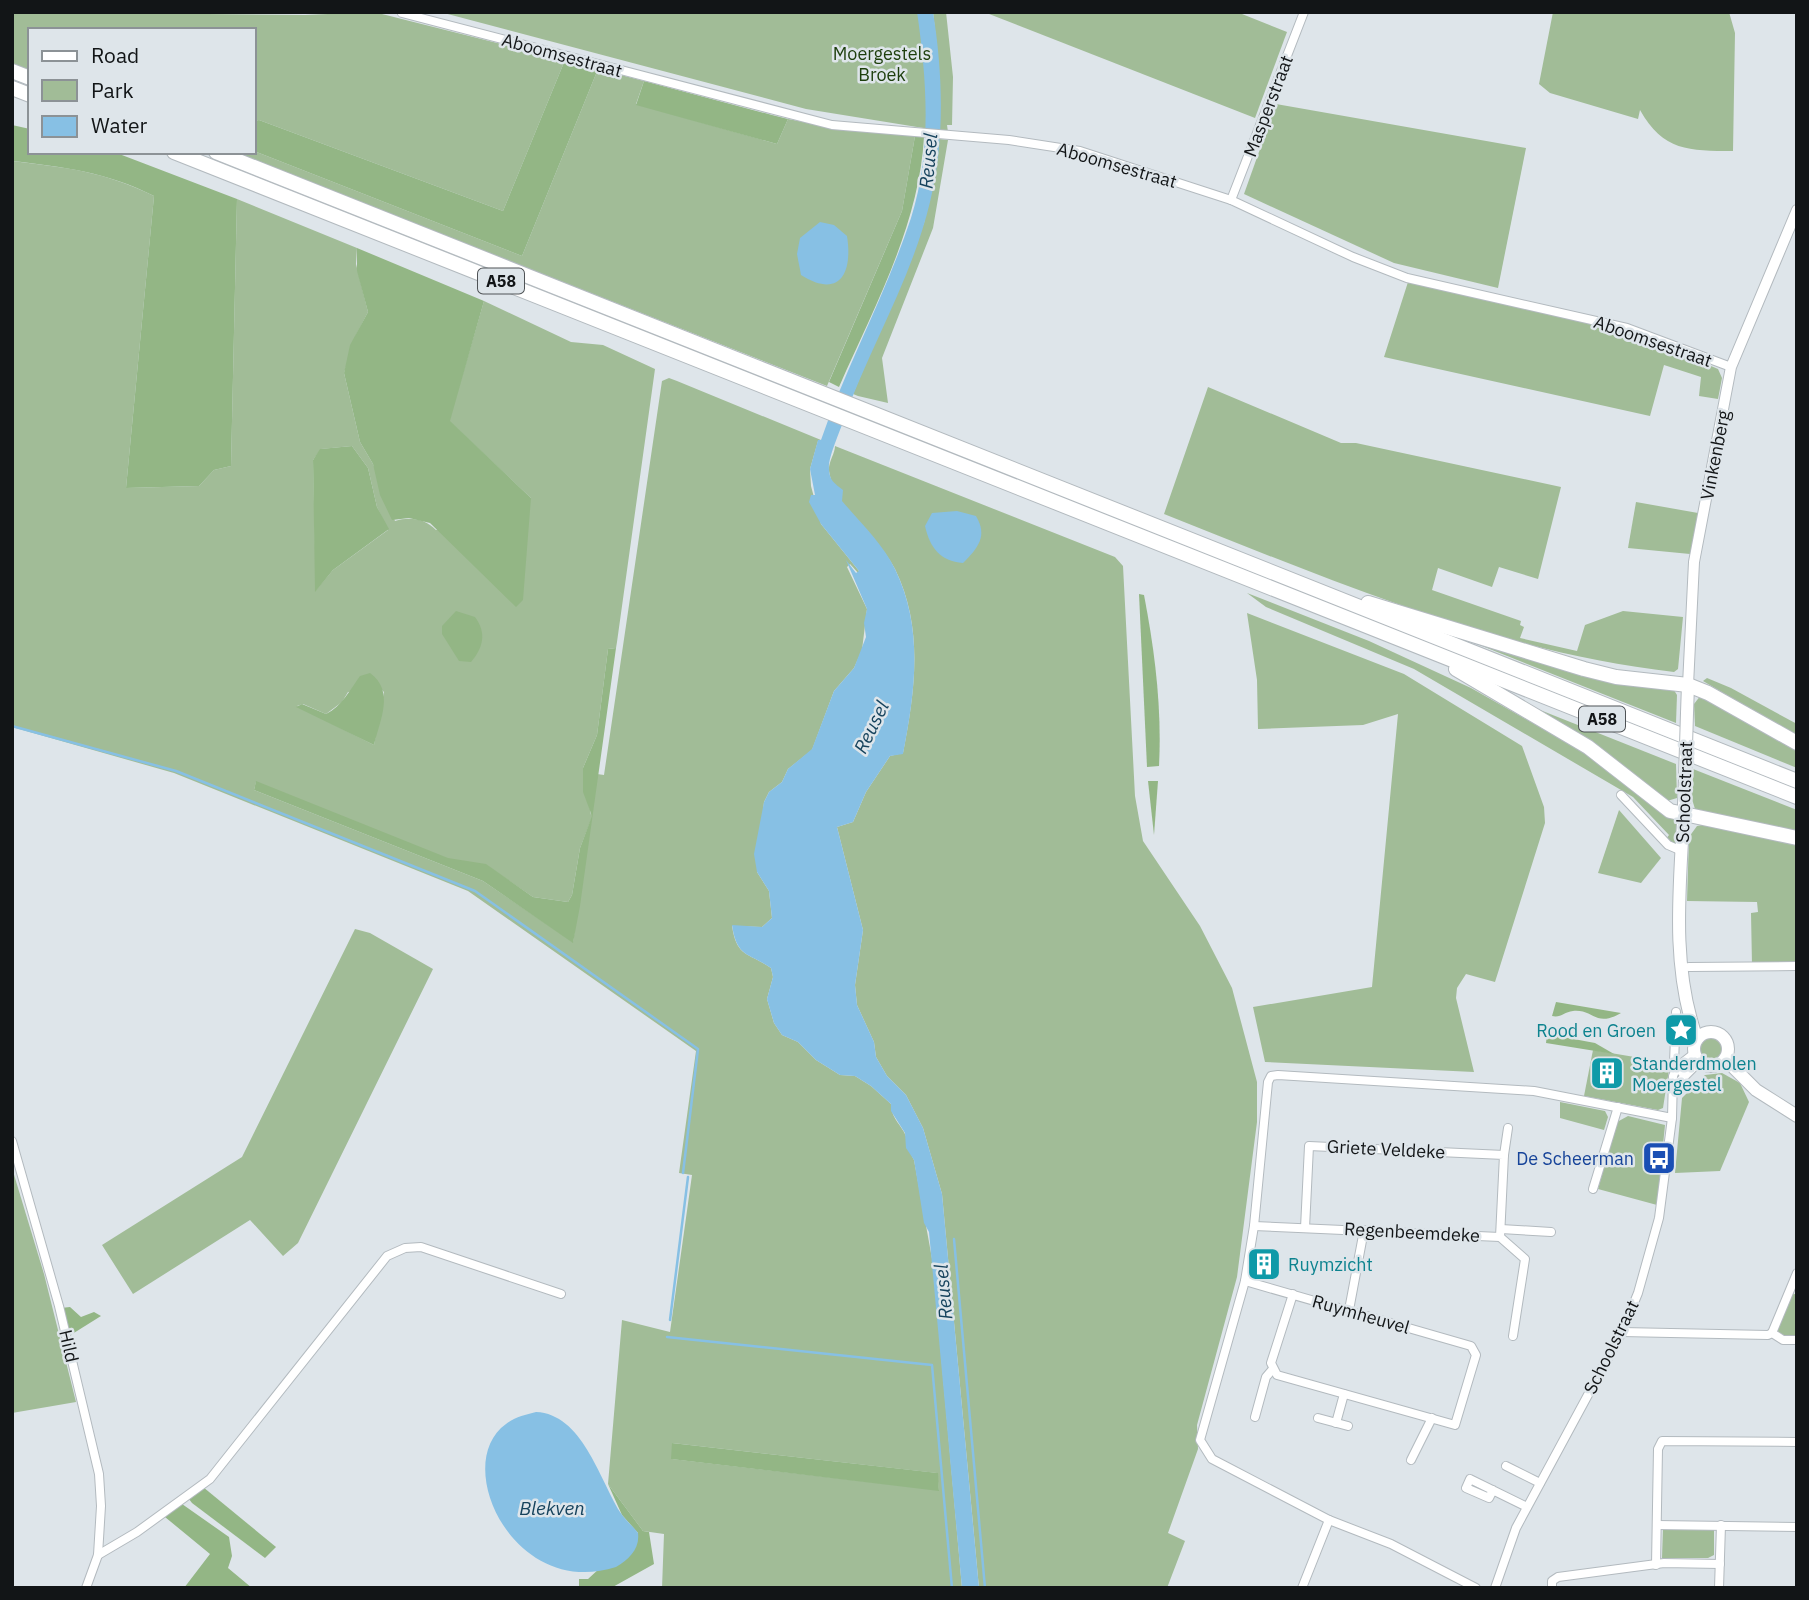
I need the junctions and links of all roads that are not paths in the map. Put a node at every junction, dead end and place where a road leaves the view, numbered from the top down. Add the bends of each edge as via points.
1 (1304, 12) edge
2 (402, 13) edge
3 (179, 154) edge
4 (221, 154) edge
5 (1231, 200) junction
6 (1797, 210) edge
7 (1731, 367) junction
8 (830, 404) junction
9 (850, 412) junction
10 (1286, 579) junction
11 (1406, 642) junction
12 (1688, 685) junction
13 (1687, 713) joint
14 (1797, 743) edge
15 (1797, 781) edge
16 (1620, 795) dead end
17 (1797, 797) edge
18 (1684, 814) junction
19 (1797, 838) edge
20 (1682, 851) junction
21 (1797, 965) edge
22 (1689, 967) dead end
23 (1676, 1012) dead end
24 (1702, 1035) junction
25 (1697, 1057) junction
26 (1721, 1062) junction
27 (1677, 1067) junction
28 (1684, 1075) junction
29 (1673, 1088) junction
30 (1618, 1107) junction
31 (1797, 1116) edge
32 (1672, 1118) junction
33 (1508, 1128) dead end
34 (12, 1141) edge
35 (1504, 1155) junction
36 (1593, 1189) dead end
37 (1254, 1226) junction
38 (1305, 1228) junction
39 (1364, 1230) junction
40 (1550, 1232) dead end
41 (1500, 1233) junction
42 (1797, 1273) edge
43 (1245, 1281) junction
44 (1794, 1289) edge
45 (561, 1294) dead end
46 (1293, 1294) junction
47 (1349, 1310) junction
48 (1622, 1332) junction
49 (1772, 1333) junction
50 (1513, 1336) dead end
51 (1797, 1340) edge
52 (1272, 1370) junction
53 (1344, 1394) junction
54 (1255, 1417) dead end
55 (1318, 1418) dead end
56 (1432, 1418) junction
57 (1336, 1423) junction
58 (1348, 1426) dead end
59 (1797, 1442) edge
60 (1411, 1460) dead end
61 (1506, 1466) dead end
62 (1540, 1483) junction
63 (1493, 1490) dead end
64 (1527, 1507) junction
65 (1329, 1520) junction
66 (1657, 1525) junction
67 (1721, 1525) junction
68 (1797, 1527) edge
69 (98, 1555) junction
70 (1656, 1564) junction
71 (1720, 1564) junction
72 (1552, 1584) edge
73 (86, 1588) edge
74 (1302, 1588) edge
75 (1476, 1588) edge
76 (1495, 1588) edge
77 (1719, 1588) edge

1 - 5 street, Masperstraat
2 - 5 street, Aboomsestraat via 788,116 832,125 1009,140 1080,151
3 - 8 highway, A58
4 - 8 highway, A58
5 - 7 street, Aboomsestraat via 1408,278 1628,328
6 - 7 street, Vinkenberg
7 - 12 street, Vinkenberg via 1694,562
8 - 9 highway, A58
9 - 10 highway, A58
9 - 11 highway, A58
10 - 12 highway, A58 via 1584,669
10 - 15 highway, A58
11 - 17 highway, A58
11 - 18 highway, A58 via 1588,747 1654,801
12 - 13 main road, Vinkenberg
12 - 14 highway, A58
13 - 18 main road, Schoolstraat, bridge
16 - 20 street via 1668,845
18 - 19 highway, A58
18 - 20 main road, Schoolstraat
20 - 24 main road, Schoolstraat via 1679,954 1686,996
21 - 22 street
23 - 27 street, Schoolstraat
24 - 25 main road
24 - 26 main road via 1716,1032 1726,1039 1728,1051
25 - 26 main road via 1707,1066
25 - 27 street
25 - 28 street
26 - 31 main road
27 - 28 street
27 - 29 street, Schoolstraat
28 - 29 street
29 - 32 street, Schoolstraat
30 - 32 street
30 - 36 street
30 - 37 street via 1479,1086 1271,1076
32 - 48 street, Schoolstraat via 1659,1218 1645,1273
33 - 35 street
34 - 69 street, Hild via 60,1306 99,1475
35 - 38 street, Griete Veldeke via 1309,1146
35 - 41 street
37 - 38 street, Regenbeemdeke
37 - 43 street
38 - 39 street, Regenbeemdeke
39 - 41 street, Regenbeemdeke
39 - 47 street
40 - 41 street, Regenbeemdeke
41 - 50 street, Regenbeemdeke via 1525,1259
42 - 44 street
43 - 46 street, Ruymheuvel
43 - 65 street via 1200,1440 1212,1459
44 - 49 street
45 - 69 street via 421,1247 387,1256 210,1479
46 - 47 street, Ruymheuvel
46 - 52 street
47 - 56 street, Ruymheuvel via 1476,1350 1455,1424
48 - 49 street
48 - 62 street, Schoolstraat
49 - 51 street via 1783,1340
52 - 53 street
52 - 54 street
53 - 56 street
53 - 57 street
55 - 57 street
56 - 60 street
57 - 58 street
59 - 66 street via 1662,1441 1658,1449
61 - 62 street
62 - 64 street, Schoolstraat
63 - 64 street
64 - 76 street, Schoolstraat
65 - 74 street
65 - 75 street via 1391,1544
66 - 67 street
66 - 70 street
67 - 68 street
67 - 71 street
69 - 73 street, Hild
70 - 71 street
70 - 72 street via 1558,1577
71 - 77 street

